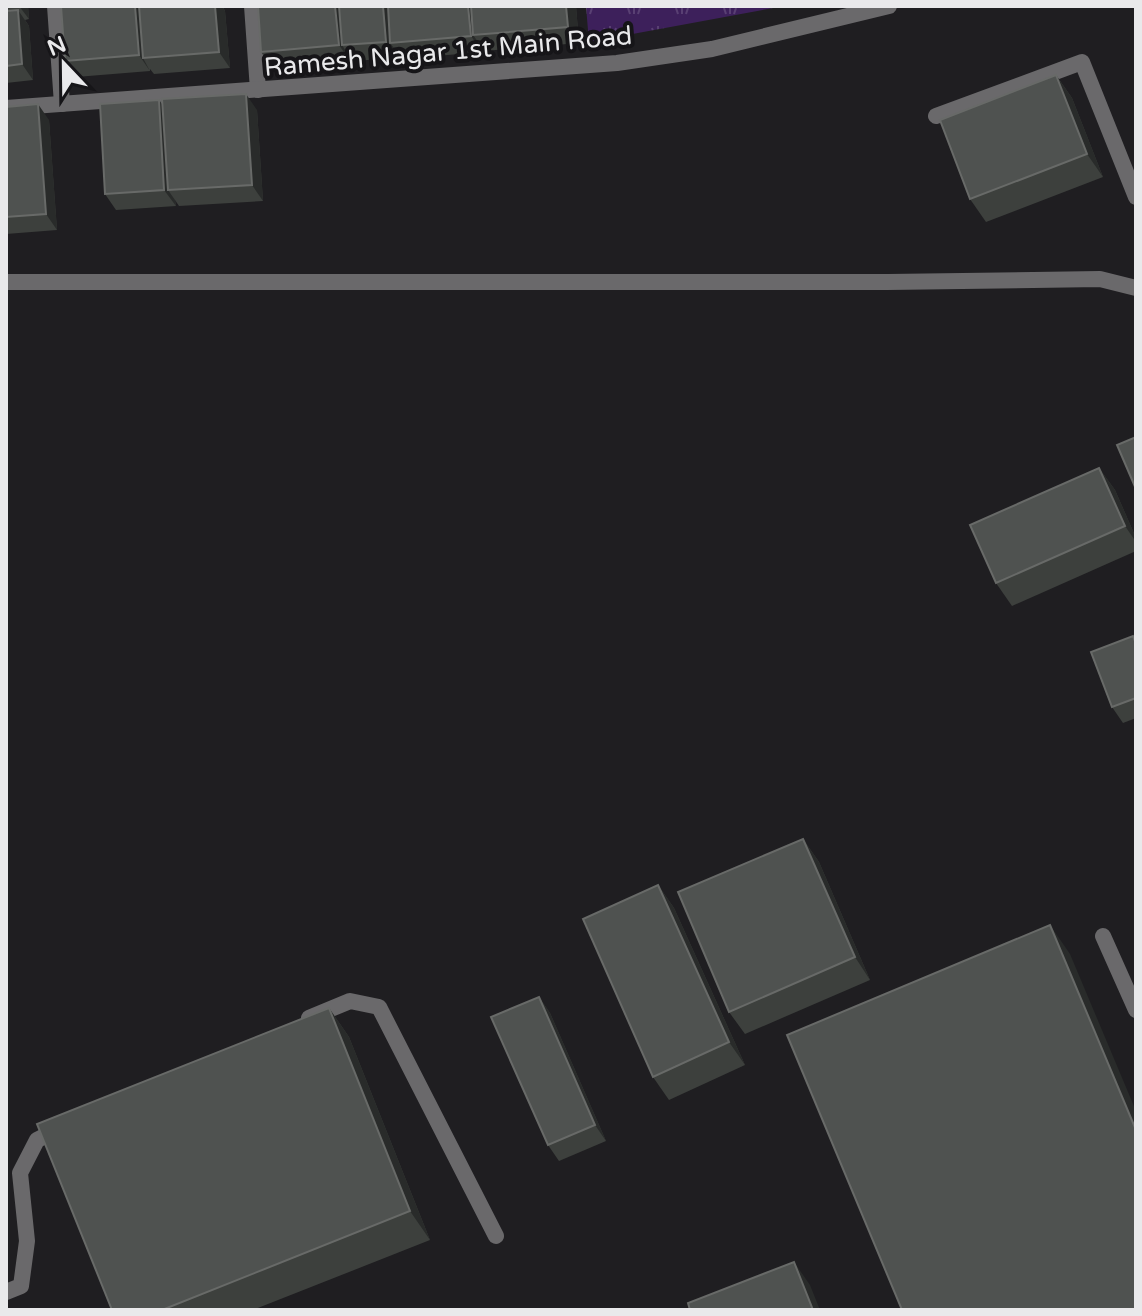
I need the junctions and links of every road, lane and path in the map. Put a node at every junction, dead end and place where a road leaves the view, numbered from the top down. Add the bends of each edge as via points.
1 (55, 6) edge
2 (252, 6) edge
3 (889, 6) edge
4 (258, 90) junction
5 (62, 104) junction
6 (6, 108) edge
7 (936, 116) dead end
8 (1136, 197) edge
9 (6, 282) edge
10 (1136, 288) edge
11 (1103, 936) dead end
12 (1136, 1010) edge
13 (294, 1024) edge
14 (76, 1120) edge
15 (496, 1236) dead end
16 (6, 1292) edge

1 - 5 street
2 - 4 street
3 - 4 street, Ramesh Nagar 1st Main Road via 712,49 617,63
4 - 5 street, Ramesh Nagar 1st Main Road
5 - 6 street, Ramesh Nagar 1st Main Road
7 - 8 street via 1082,62
9 - 10 street via 1100,279
11 - 12 street
13 - 15 street via 350,1001 379,1007
14 - 16 street via 37,1140 20,1173 27,1241 21,1286

